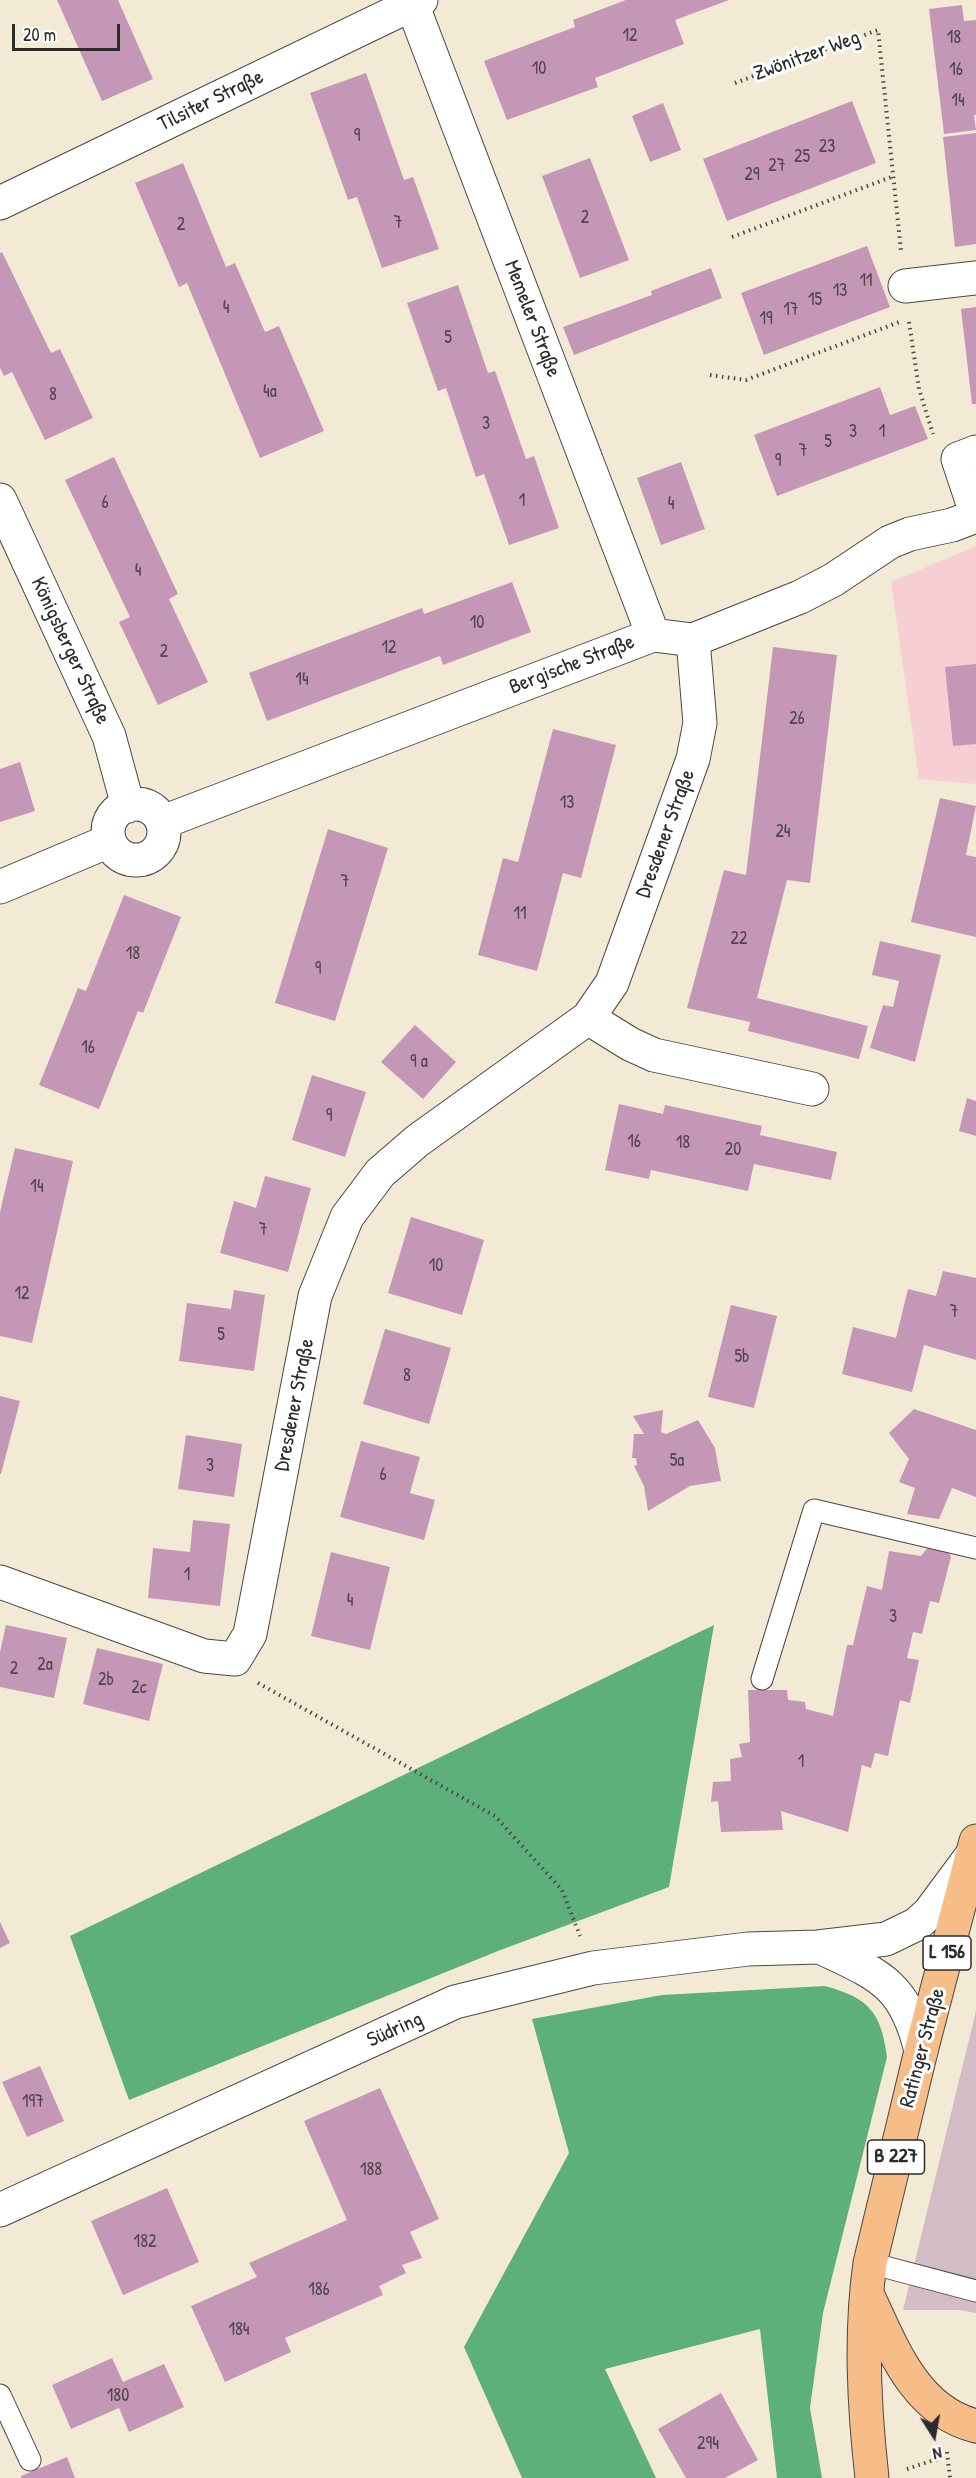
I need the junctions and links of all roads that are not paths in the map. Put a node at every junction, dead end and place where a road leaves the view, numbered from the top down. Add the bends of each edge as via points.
1 (416, 2) edge
2 (0, 203) edge
3 (976, 278) edge
4 (905, 286) road end
5 (967, 456) edge
6 (0, 500) edge
7 (976, 514) edge
8 (653, 634) junction
9 (693, 640) junction
10 (128, 806) junction
11 (163, 822) junction
12 (109, 841) junction
13 (0, 887) edge
14 (588, 1018) junction
15 (812, 1089) dead end
16 (976, 1548) edge
17 (0, 1582) edge
18 (762, 1679) dead end
19 (974, 1847) edge
20 (818, 1947) junction
21 (921, 2051) junction
22 (0, 2210) edge
23 (868, 2277) junction
24 (976, 2291) edge
25 (0, 2395) edge
26 (976, 2426) edge
27 (30, 2460) dead end
28 (886, 2475) edge

1 - 2 street, Tilsiter Straße
1 - 8 street, Memeler Straße
3 - 4 street
5 - 7 street
6 - 10 street, Königsberger Straße via 109,736
7 - 9 street via 952,525 890,542 808,593
8 - 9 street, Bergische Straße
8 - 11 street, Bergische Straße
9 - 14 street, Dresdener Straße via 699,723 693,759 612,982
10 - 11 street via 142,805 155,811
10 - 12 street via 115,813 108,826
11 - 12 street via 163,841 150,857 132,860 118,854
12 - 13 street
14 - 15 street via 654,1055
14 - 17 street, Dresdener Straße via 417,1141 380,1173 347,1217 315,1296 250,1634 235,1659 204,1656
16 - 18 lane via 814,1510
19 - 20 street, Südring via 929,1913 917,1924 886,1939
19 - 21 main road, Ratinger Straße / L 156
20 - 21 street, Südring via 887,1982 908,2008
20 - 22 street, Südring via 747,1949 593,1968 455,2002
21 - 23 main road, Ratinger Straße / B 227
23 - 24 lane
23 - 26 main road via 894,2351 915,2383 932,2404 957,2421
23 - 28 main road, Ratinger Straße / B 227 via 865,2403
25 - 27 lane

